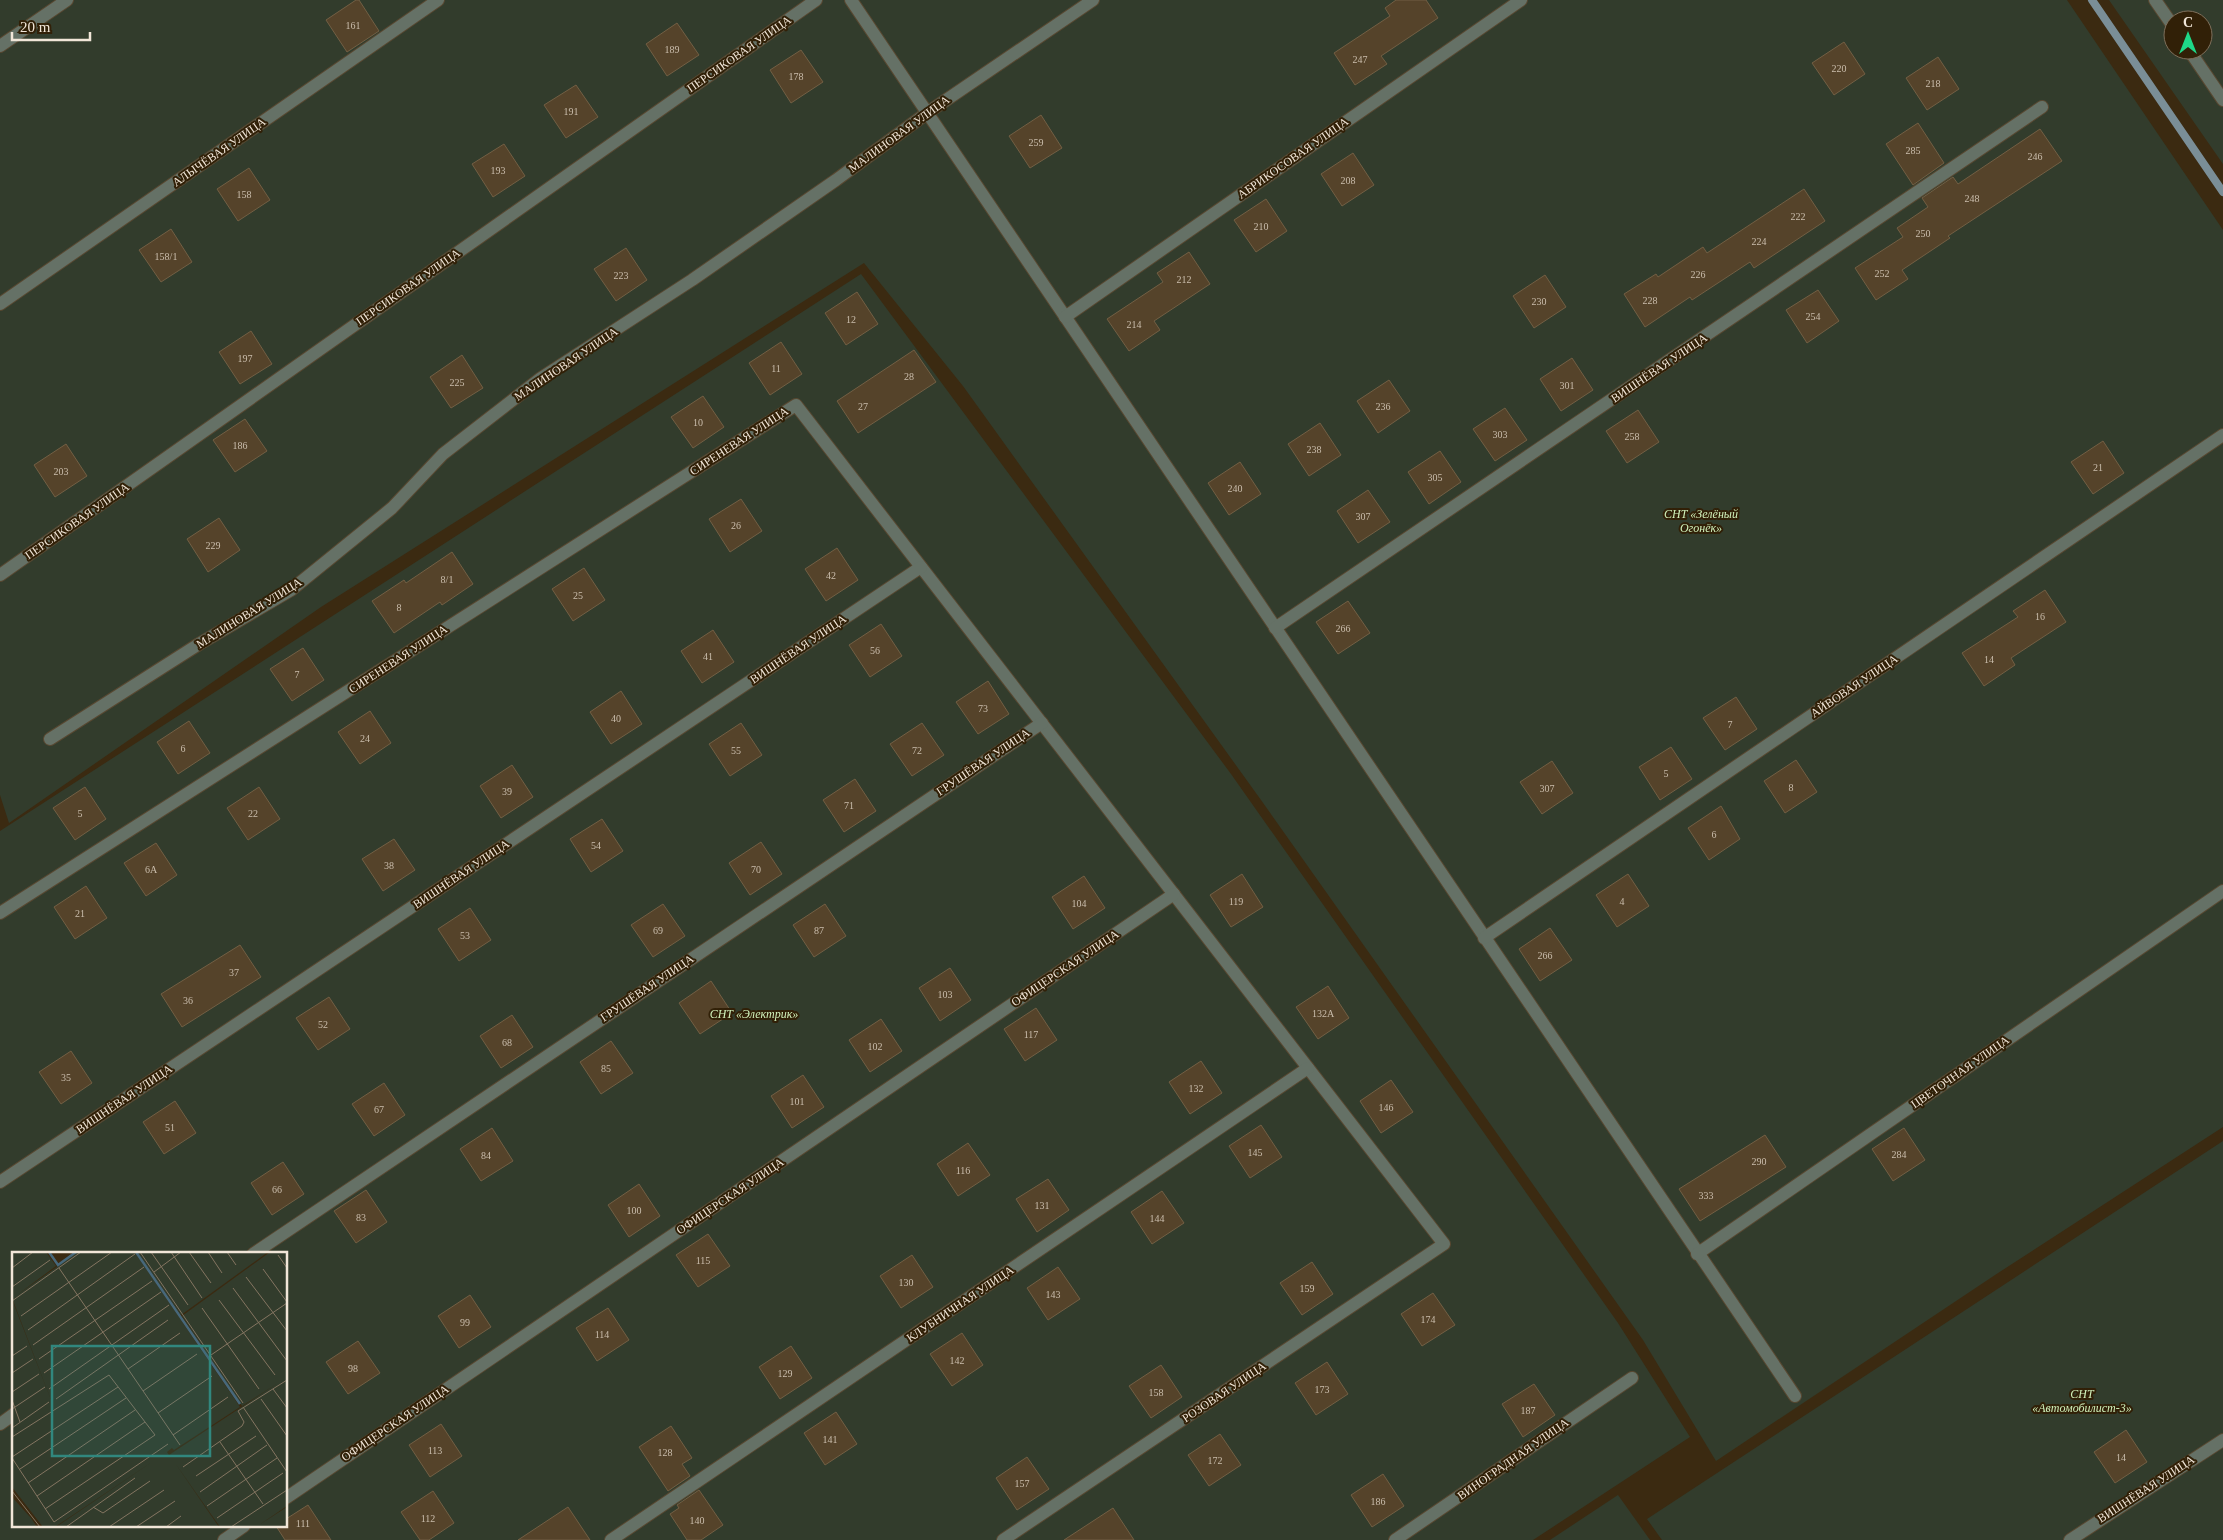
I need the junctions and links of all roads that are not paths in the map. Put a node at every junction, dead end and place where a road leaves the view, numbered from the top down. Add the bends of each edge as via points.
1 (67, 0) edge
2 (438, 0) edge
3 (816, 0) edge
4 (851, 0) edge
5 (1093, 0) edge
6 (1522, 0) edge
7 (2155, 0) edge
8 (2163, 12) edge
9 (0, 46) edge
10 (2196, 60) edge
11 (2223, 100) edge
12 (2042, 108) dead end
13 (927, 113) junction
14 (0, 304) edge
15 (1065, 317) junction
16 (2223, 435) edge
17 (921, 567) junction
18 (0, 575) edge
19 (1275, 628) junction
20 (1042, 723) junction
21 (50, 739) dead end
22 (2223, 890) edge
23 (1174, 894) junction
24 (0, 913) edge
25 (1484, 938) junction
26 (1308, 1068) junction
27 (0, 1182) edge
28 (256, 1252) edge
29 (1697, 1254) junction
30 (1632, 1378) dead end
31 (1795, 1396) dead end
32 (12, 1415) edge
33 (0, 1424) edge
34 (2223, 1440) edge
35 (288, 1497) edge
36 (241, 1528) edge
37 (224, 1540) edge
38 (612, 1540) edge
39 (1003, 1540) edge
40 (1395, 1540) edge
41 (2070, 1540) edge

1 - 9 street
2 - 14 street, АЛЫЧЁВАЯ УЛИЦА
3 - 18 street, ПЕРСИКОВАЯ УЛИЦА
4 - 13 street
5 - 13 street, МАЛИНОВАЯ УЛИЦА
6 - 15 street, АБРИКОСОВАЯ УЛИЦА
7 - 8 street
10 - 11 street
12 - 19 street, ВИШНЁВАЯ УЛИЦА
13 - 15 street
13 - 21 street, МАЛИНОВАЯ УЛИЦА via 692,280 541,378 443,454 392,508 291,590
15 - 19 street
16 - 25 street, АЙВОВАЯ УЛИЦА
17 - 20 street
17 - 24 street, СИРЕНЕВАЯ УЛИЦА via 796,405
17 - 27 street, ВИШНЁВАЯ УЛИЦА
19 - 25 street
20 - 23 street
20 - 28 street, ГРУШЁВАЯ УЛИЦА
22 - 29 street, ЦВЕТОЧНАЯ УЛИЦА
23 - 26 street
23 - 35 street, ОФИЦЕРСКАЯ УЛИЦА
25 - 29 street
26 - 38 street, КЛУБНИЧНАЯ УЛИЦА
26 - 39 street, РОЗОВАЯ УЛИЦА via 1444,1244
29 - 31 street
30 - 40 street, ВИНОГРАДНАЯ УЛИЦА
32 - 33 street
34 - 41 street, ВИШНЁВАЯ УЛИЦА
36 - 37 street

